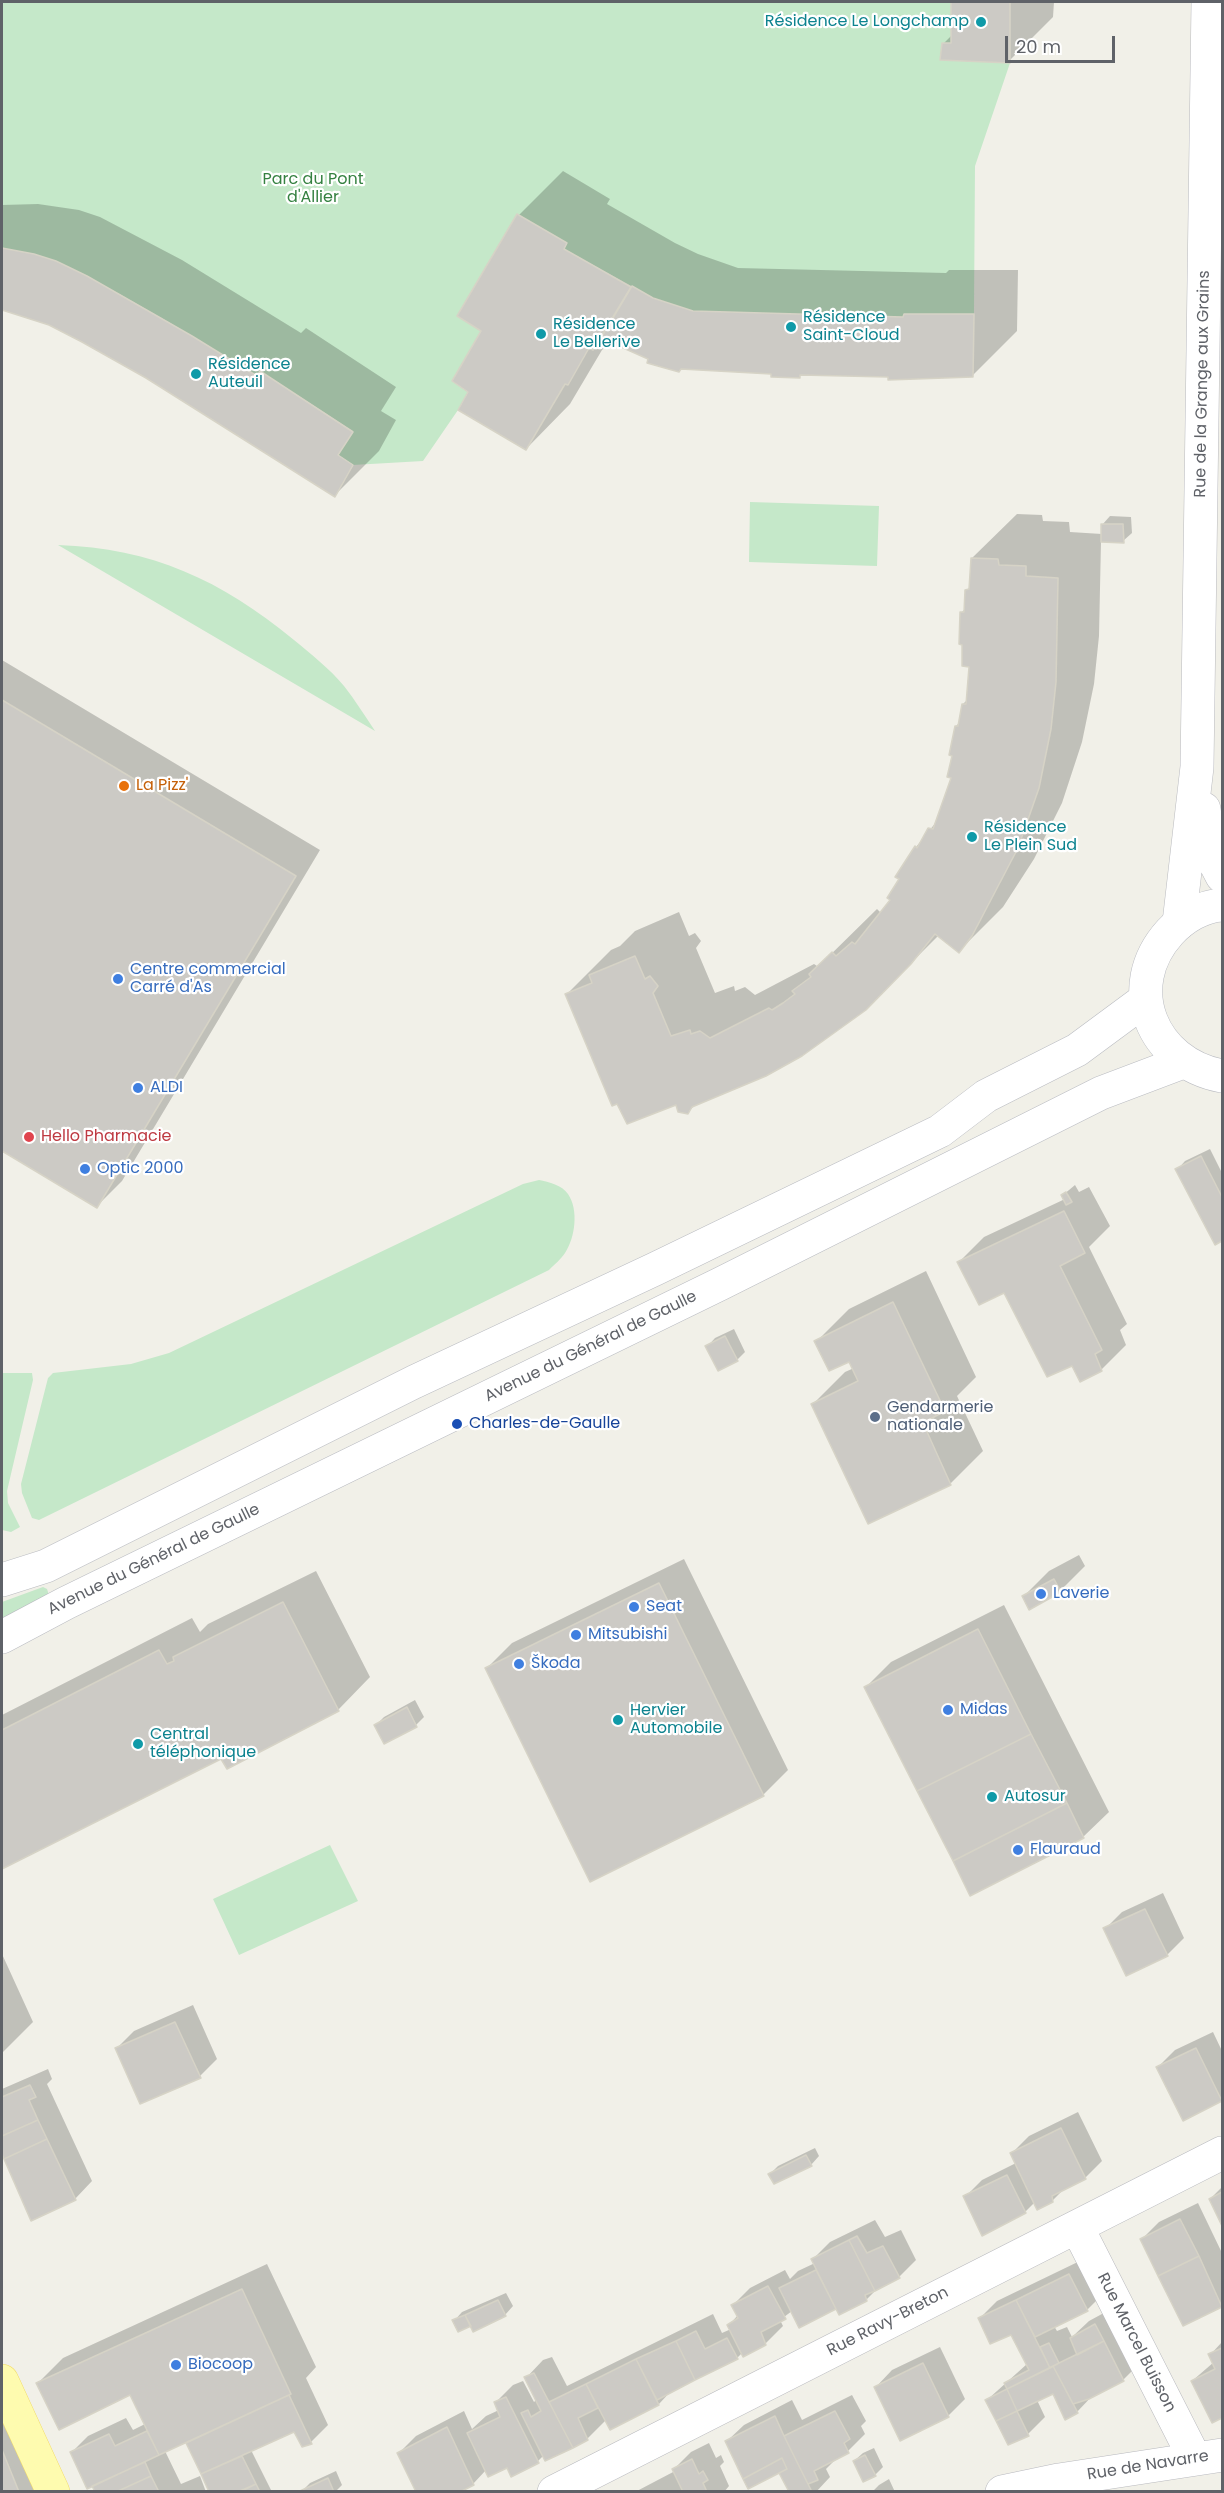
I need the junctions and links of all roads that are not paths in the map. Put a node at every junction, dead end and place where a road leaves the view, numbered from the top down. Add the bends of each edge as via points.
1 (1208, 2) edge
2 (1215, 143) edge
3 (1197, 767) junction
4 (1222, 876) edge
5 (1222, 905) edge
6 (1179, 923) junction
7 (1146, 999) junction
8 (1183, 1062) junction
9 (1222, 1076) edge
10 (2, 1580) edge
11 (2, 1637) edge
12 (1222, 2154) edge
13 (1077, 2227) junction
14 (2, 2381) edge
15 (1209, 2457) edge
16 (1060, 2486) edge
17 (54, 2492) edge
18 (554, 2492) edge
19 (1002, 2492) edge

1 - 2 main road, Rue de la Grange aux Grains
2 - 3 main road, Rue de la Grange aux Grains
3 - 4 main road, Rue de la Grange aux Grains via 1211,855
3 - 6 main road, Rue de la Grange aux Grains
5 - 6 main road via 1197,912
6 - 7 main road via 1160,944 1148,970
7 - 8 main road via 1152,1023
7 - 10 main road via 1077,1050 986,1096 939,1131 414,1382 46,1566
8 - 9 main road via 1204,1073
8 - 11 main road, Avenue du Général de Gaulle via 1101,1093
12 - 13 main road, Rue Ravy-Breton
13 - 15 main road, Rue Marcel Buisson
13 - 18 main road, Rue Ravy-Breton
14 - 17 main road
15 - 16 main road, Rue de Navarre
16 - 19 main road, Rue de Navarre

